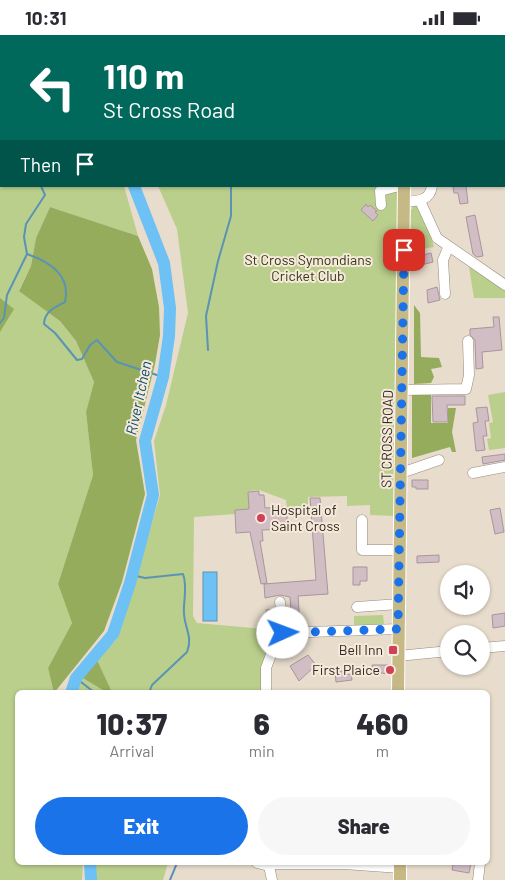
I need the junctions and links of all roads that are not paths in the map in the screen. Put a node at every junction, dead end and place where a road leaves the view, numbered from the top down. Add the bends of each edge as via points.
1 (394, 187) edge
2 (404, 187) edge
3 (432, 187) edge
4 (420, 201) junction
5 (404, 202) junction
6 (381, 205) dead end
7 (448, 248) junction
8 (505, 285) edge
9 (444, 294) dead end
10 (468, 341) dead end
11 (403, 390) junction
12 (439, 460) dead end
13 (505, 467) edge
14 (401, 473) junction
15 (473, 473) dead end
16 (362, 520) dead end
17 (399, 550) junction
18 (280, 602) dead end
19 (399, 604) junction
20 (357, 607) dead end
21 (398, 629) junction
22 (282, 630) junction
23 (505, 646) edge
24 (490, 647) edge
25 (440, 652) edge
26 (398, 656) junction
27 (266, 690) edge
28 (398, 690) edge
29 (273, 865) edge
30 (353, 865) edge
31 (480, 865) edge
32 (400, 870) edge
33 (272, 880) edge
34 (478, 880) edge

1 - 6 street via 380,191
2 - 5 main road, ST CROSS ROAD
3 - 4 street via 431,194
4 - 5 street
4 - 7 street via 432,231
5 - 11 main road, ST CROSS ROAD
7 - 8 street
7 - 9 street via 443,260
10 - 11 street via 466,389
11 - 14 main road, ST CROSS ROAD
12 - 14 street
13 - 15 street
14 - 17 main road, ST CROSS ROAD
16 - 17 street via 362,550
17 - 19 main road, ST CROSS ROAD
18 - 22 street
19 - 20 street
19 - 21 main road, ST CROSS ROAD
21 - 22 street
21 - 26 main road, ST CROSS ROAD
22 - 27 street via 266,668
23 - 24 street
25 - 26 street
26 - 28 main road, ST CROSS ROAD
29 - 33 street
30 - 32 street
31 - 34 street

